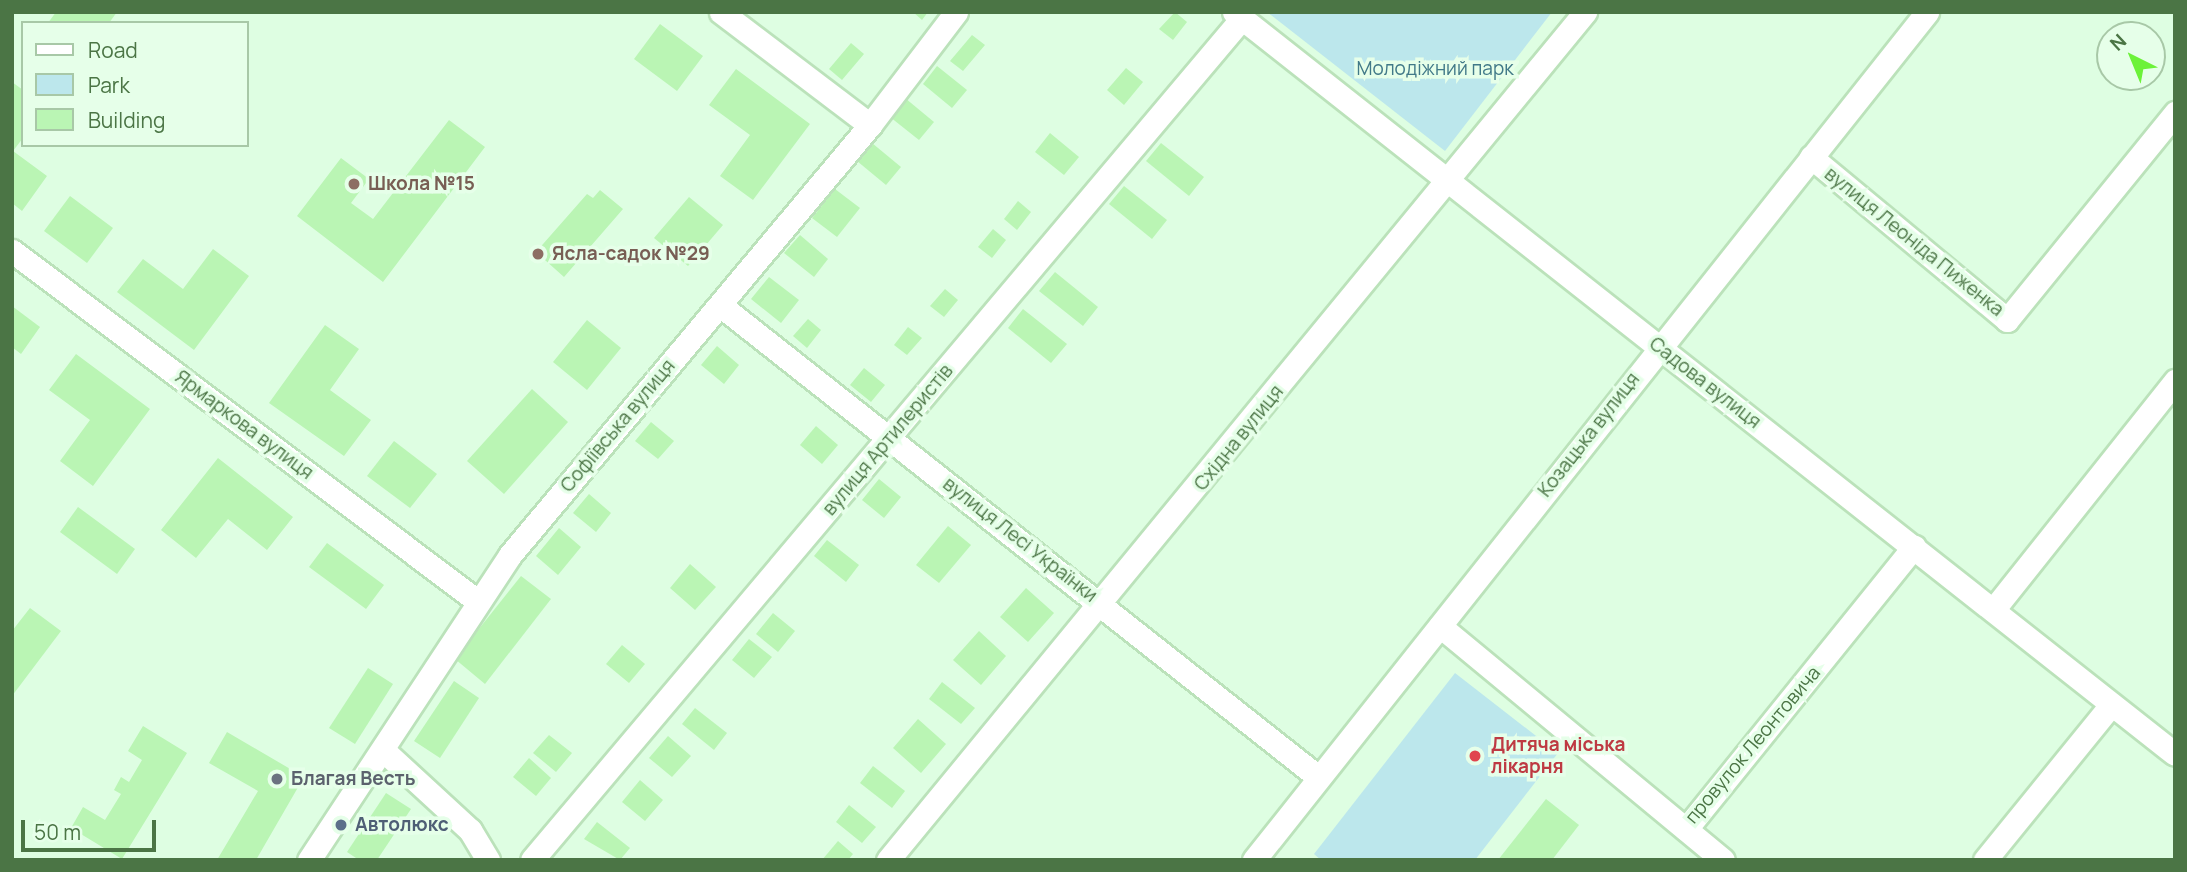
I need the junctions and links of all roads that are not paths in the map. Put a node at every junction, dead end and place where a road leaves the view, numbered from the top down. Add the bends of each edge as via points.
1 (721, 12) edge
2 (956, 12) edge
3 (1585, 12) edge
4 (1927, 12) edge
5 (1238, 15) edge
6 (2175, 113) edge
7 (870, 125) junction
8 (1811, 157) junction
9 (1450, 182) junction
10 (12, 251) edge
11 (720, 305) junction
12 (1658, 346) junction
13 (2175, 381) edge
14 (889, 439) junction
15 (1914, 546) junction
16 (476, 600) junction
17 (1103, 604) junction
18 (1993, 610) junction
19 (1440, 626) junction
20 (2110, 705) junction
21 (384, 751) junction
22 (2175, 754) edge
23 (1318, 777) junction
24 (1686, 829) junction
25 (309, 860) edge
26 (488, 860) edge
27 (532, 860) edge
28 (888, 860) edge
29 (1254, 860) edge
30 (1723, 860) edge
31 (1985, 860) edge

1 - 7 street
2 - 7 street, Софіївська вулиця
3 - 9 street, Східна вулиця
4 - 8 street, Козацька вулиця
5 - 9 street, Садова вулиця
5 - 14 street, вулиця Артилеристів
6 - 8 street, вулиця Леоніда Пиженка via 2007,320
7 - 11 street, Софіївська вулиця
8 - 12 street, Козацька вулиця
9 - 12 street, Садова вулиця
9 - 17 street, Східна вулиця
10 - 16 street, Ярмаркова вулиця
11 - 14 street, вулиця Лесі Українки
11 - 16 street, Софіївська вулиця
12 - 15 street, Садова вулиця
12 - 19 street, Козацька вулиця
13 - 18 street
14 - 17 street, вулиця Лесі Українки
14 - 27 street, вулиця Артилеристів
15 - 18 street, Садова вулиця
15 - 24 street, провулок Леонтовича
16 - 21 street, Софіївська вулиця
17 - 23 street, вулиця Лесі Українки
17 - 28 street, Східна вулиця
18 - 20 street, Садова вулиця
19 - 23 street, Козацька вулиця
19 - 24 street, провулок Леонтовича
20 - 22 street, Садова вулиця
20 - 31 street
21 - 25 street, Софіївська вулиця
21 - 26 street via 470,830
23 - 29 street, Козацька вулиця
24 - 30 street

